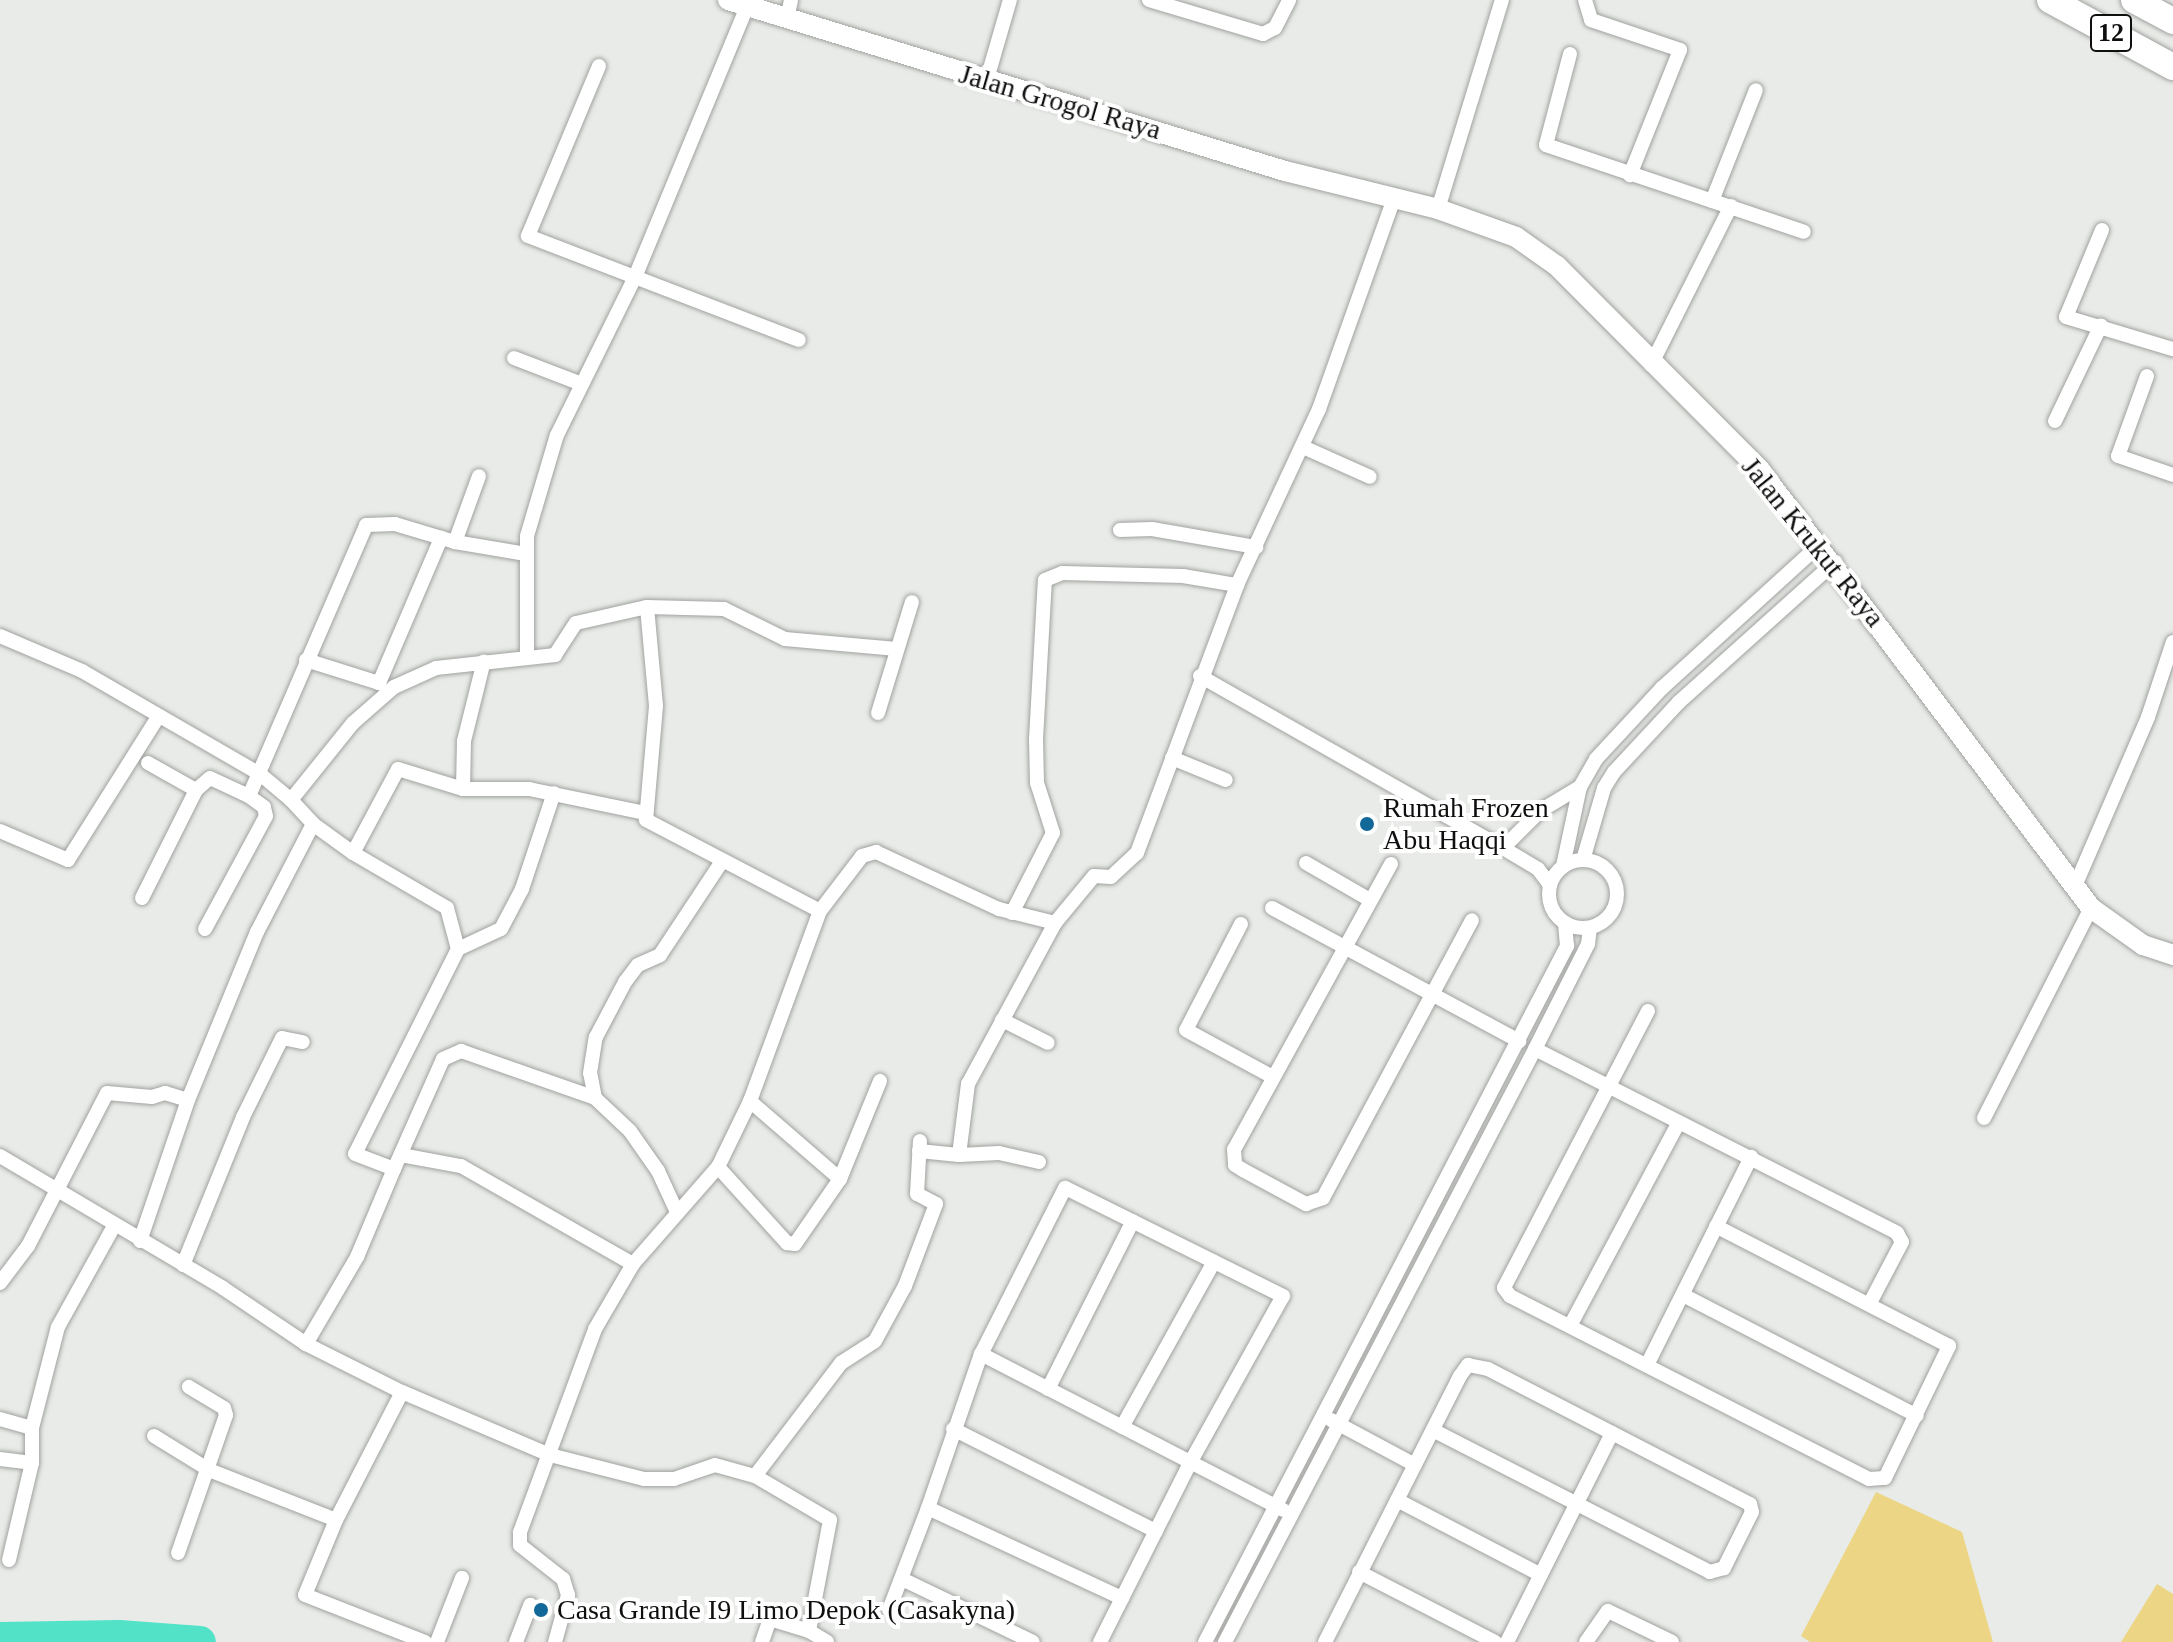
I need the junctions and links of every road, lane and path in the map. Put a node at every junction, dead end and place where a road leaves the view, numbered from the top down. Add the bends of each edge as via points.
1 (1010, 0) edge
2 (1289, 0) edge
3 (1502, 0) edge
4 (1585, 0) edge
5 (2050, 0) edge
6 (2134, 0) edge
7 (1153, 1) edge
8 (737, 3) edge
9 (789, 10) edge
10 (2173, 21) edge
11 (1570, 54) dead end
12 (599, 66) dead end
13 (2173, 67) edge
14 (987, 79) junction
15 (1756, 90) dead end
16 (1630, 175) junction
17 (1394, 198) junction
18 (1712, 201) junction
19 (1731, 206) junction
20 (1438, 209) junction
21 (2102, 230) dead end
22 (1804, 232) dead end
23 (635, 277) junction
24 (2101, 325) junction
25 (799, 340) dead end
26 (2173, 349) edge
27 (514, 358) dead end
28 (1651, 365) junction
29 (2147, 376) dead end
30 (579, 383) junction
31 (2055, 421) dead end
32 (1303, 447) junction
33 (2173, 475) edge
34 (479, 476) dead end
35 (1370, 477) dead end
36 (1120, 530) dead end
37 (448, 540) junction
38 (1820, 544) junction
39 (1256, 547) junction
40 (526, 554) junction
41 (1835, 562) junction
42 (1237, 585) junction
43 (912, 602) dead end
44 (647, 607) junction
45 (0, 636) edge
46 (2173, 642) edge
47 (897, 649) junction
48 (527, 655) junction
49 (306, 660) junction
50 (484, 661) junction
51 (1200, 676) junction
52 (878, 713) dead end
53 (158, 717) junction
54 (1172, 758) junction
55 (148, 763) dead end
56 (260, 774) junction
57 (1226, 780) dead end
58 (1582, 781) junction
59 (1604, 788) junction
60 (463, 789) junction
61 (196, 790) junction
62 (554, 793) junction
63 (249, 796) junction
64 (291, 800) junction
65 (645, 813) junction
66 (313, 824) junction
67 (0, 831) edge
68 (1503, 848) junction
69 (353, 853) junction
70 (1583, 860) junction
71 (721, 863) junction
72 (1306, 863) dead end
73 (1391, 864) dead end
74 (1538, 869) junction
75 (1560, 869) junction
76 (1550, 885) junction
77 (2075, 886) junction
78 (142, 898) dead end
79 (1370, 900) junction
80 (1272, 908) dead end
81 (2091, 908) junction
82 (820, 911) junction
83 (1012, 913) junction
84 (1472, 920) dead end
85 (1055, 923) junction
86 (1241, 924) dead end
87 (1565, 924) junction
88 (1590, 928) junction
89 (205, 929) dead end
90 (1344, 946) junction
91 (458, 949) junction
92 (2173, 955) edge
93 (1432, 994) junction
94 (1648, 1011) dead end
95 (1002, 1020) junction
96 (1519, 1041) junction
97 (303, 1042) dead end
98 (1048, 1043) dead end
99 (1535, 1049) junction
100 (1273, 1077) junction
101 (880, 1081) dead end
102 (1606, 1085) junction
103 (595, 1098) junction
104 (188, 1100) junction
105 (750, 1101) junction
106 (1984, 1118) dead end
107 (1679, 1122) junction
108 (401, 1155) junction
109 (959, 1155) junction
110 (0, 1156) edge
111 (1751, 1157) junction
112 (1039, 1162) dead end
113 (718, 1167) junction
114 (394, 1169) junction
115 (840, 1179) junction
116 (58, 1189) junction
117 (1430, 1205) junction
118 (676, 1210) junction
119 (1446, 1214) junction
120 (1133, 1221) junction
121 (114, 1226) junction
122 (1716, 1226) junction
123 (140, 1241) junction
124 (1214, 1262) junction
125 (633, 1264) junction
126 (183, 1265) junction
127 (0, 1283) edge
128 (1683, 1295) junction
129 (1870, 1303) junction
130 (1570, 1326) junction
131 (306, 1344) junction
132 (981, 1354) junction
133 (1647, 1365) junction
134 (189, 1387) dead end
135 (1048, 1389) junction
136 (402, 1392) junction
137 (1322, 1415) junction
138 (1917, 1416) junction
139 (0, 1419) edge
140 (1338, 1424) junction
141 (1122, 1427) junction
142 (32, 1428) junction
143 (953, 1429) junction
144 (1433, 1430) junction
145 (1612, 1433) junction
146 (154, 1436) dead end
147 (550, 1455) junction
148 (0, 1459) edge
149 (32, 1463) junction
150 (1190, 1463) junction
151 (1415, 1465) junction
152 (209, 1470) junction
153 (755, 1476) junction
154 (1397, 1500) junction
155 (1577, 1503) junction
156 (1275, 1506) junction
157 (928, 1508) junction
158 (1291, 1515) junction
159 (336, 1520) junction
160 (1156, 1531) junction
161 (178, 1553) dead end
162 (9, 1560) dead end
163 (1359, 1572) junction
164 (1541, 1575) junction
165 (462, 1578) dead end
166 (902, 1579) junction
167 (1122, 1598) junction
168 (530, 1605) dead end
169 (889, 1610) dead end
170 (809, 1631) junction
171 (425, 1642) edge
172 (437, 1642) edge
173 (516, 1642) edge
174 (555, 1642) edge
175 (762, 1642) edge
176 (827, 1642) edge
177 (1033, 1642) edge
178 (1100, 1642) edge
179 (1205, 1642) edge
180 (1225, 1642) edge
181 (1325, 1642) edge
182 (1495, 1642) edge
183 (1507, 1642) edge
184 (1586, 1642) edge
185 (1672, 1642) edge

1 - 14 street
2 - 7 street via 1275,28 1263,34
3 - 20 street
4 - 16 street via 1593,21 1680,50
5 - 13 highway, 12
6 - 10 highway, 12
8 - 9 street, Jalan Grogol Raya
8 - 23 street
9 - 14 street, Jalan Grogol Raya
11 - 16 street via 1544,141
12 - 23 street via 527,234
14 - 17 street, Jalan Grogol Raya via 1285,171
15 - 18 street
16 - 18 street
17 - 20 street, Jalan Krukut Raya
17 - 32 street
18 - 19 street
19 - 22 street
19 - 28 street
20 - 28 street, Jalan Krukut Raya via 1505,232 1557,266
21 - 24 street via 2066,317
23 - 25 street
23 - 30 street
24 - 26 street
24 - 31 street
27 - 30 street
28 - 38 street, Jalan Krukut Raya via 1760,470
29 - 33 street via 2118,456
30 - 40 street via 539,487
32 - 35 street
32 - 39 street
34 - 37 street
36 - 39 street via 1152,529
37 - 40 street
37 - 49 street via 395,524 366,525
37 - 49 street via 379,683
38 - 41 street, Jalan Krukut Raya
38 - 58 street via 1662,688
39 - 42 street
40 - 48 street
41 - 59 street via 1679,702
41 - 77 street, Jalan Krukut Raya
42 - 51 street
42 - 83 street via 1062,573 1045,580 1037,783 1053,833
43 - 47 street
44 - 47 street via 724,609 785,639
44 - 48 street via 576,623 555,655
44 - 65 street via 656,706
45 - 53 street via 82,671
46 - 77 street via 2148,717
47 - 52 street
48 - 50 street
49 - 56 street
50 - 60 street via 464,741
50 - 64 street via 436,668 394,687 353,723
51 - 54 street
51 - 68 street
53 - 56 street
53 - 67 street via 68,860
54 - 57 street
54 - 85 street via 1137,853 1111,877 1094,876
55 - 61 street
56 - 63 street
56 - 64 street
58 - 59 street
58 - 68 street via 1540,811
58 - 75 street
59 - 70 street
60 - 62 street
60 - 69 street via 398,769
61 - 63 street via 210,778
61 - 78 street
62 - 65 street
62 - 91 street via 522,889 501,929
63 - 89 street via 264,807 266,816
64 - 66 street
65 - 71 street via 646,820
66 - 69 street
66 - 104 street via 257,932
68 - 74 street
69 - 91 street via 447,908
70 - 75 street
70 - 88 street via 1602,865 1617,890 1613,910
71 - 82 street via 780,886
71 - 103 street via 660,955 638,965 625,982 596,1037 590,1073
72 - 79 street
73 - 79 street
74 - 75 street
74 - 76 street
75 - 76 street
76 - 87 street via 1550,903
77 - 81 street, Jalan Krukut Raya
79 - 90 street
80 - 90 street
81 - 92 street, Jalan Krukut Raya via 2143,945
81 - 106 street
82 - 83 street via 862,856 876,852
82 - 105 street
83 - 85 street
84 - 93 street
85 - 95 street
86 - 100 street via 1186,1030
87 - 88 street
87 - 96 street via 1567,946
88 - 99 street via 1588,944
90 - 93 street
90 - 100 street
91 - 114 street via 438,996 382,1091 355,1154
93 - 96 street
93 - 100 street via 1317,1204 1306,1204 1235,1165 1234,1149
94 - 102 street
95 - 98 street
95 - 109 street via 968,1084
96 - 117 street
97 - 126 street via 282,1038 243,1117
99 - 102 street
99 - 119 street
101 - 115 street
102 - 107 street
102 - 130 street via 1504,1288
103 - 108 street via 495,1060 454,1051 443,1059
103 - 118 street via 630,1131 658,1171
104 - 116 street via 165,1093 107,1093
104 - 123 street
105 - 113 street
105 - 115 street
107 - 111 street
107 - 130 street
108 - 114 street
108 - 125 street via 461,1166
109 - 112 street via 999,1153
109 - 153 street via 920,1146 917,1194 936,1204 905,1286 875,1341 841,1363
110 - 116 street
111 - 122 street
111 - 129 street via 1897,1233 1902,1242
113 - 115 street via 791,1245
113 - 118 street
114 - 131 street via 357,1257
116 - 121 street
116 - 127 street
117 - 119 street
117 - 137 street
118 - 125 street
119 - 140 street
120 - 124 street
120 - 132 street via 1063,1189
120 - 135 street
121 - 123 street
121 - 142 street via 58,1327
122 - 128 street
122 - 129 street
123 - 126 street
124 - 141 street
124 - 150 street via 1283,1296
125 - 147 street via 595,1329
126 - 131 street
128 - 133 street
128 - 138 street
129 - 138 street via 1949,1346
130 - 133 street
131 - 136 street
132 - 135 street
132 - 143 street
133 - 138 street via 1874,1482 1890,1474
134 - 152 street via 224,1408 226,1415
135 - 141 street
136 - 147 street
136 - 159 street
137 - 140 street
137 - 156 street
139 - 142 street
140 - 151 street
140 - 158 street
141 - 150 street
142 - 149 street
143 - 157 street
143 - 160 street
144 - 145 street via 1465,1367 1477,1364
144 - 151 street
144 - 155 street
145 - 155 street
145 - 155 street via 1750,1504 1752,1512 1720,1572 1710,1572
146 - 152 street
147 - 153 street via 644,1479 674,1479 715,1465
147 - 174 street via 520,1545 563,1579 568,1595
148 - 149 street
149 - 162 street
150 - 156 street
150 - 160 street
151 - 154 street
152 - 159 street
152 - 161 street
153 - 170 street via 830,1520
154 - 163 street
154 - 164 street
155 - 164 street
156 - 158 street
156 - 179 street
157 - 166 street
157 - 167 street
158 - 180 street
159 - 171 street via 305,1595
160 - 167 street
163 - 181 street
163 - 182 street
164 - 183 street
165 - 172 street
166 - 169 street
166 - 177 street
167 - 178 street
168 - 173 street
170 - 175 street via 770,1619
170 - 176 street
184 - 185 street via 1608,1611

